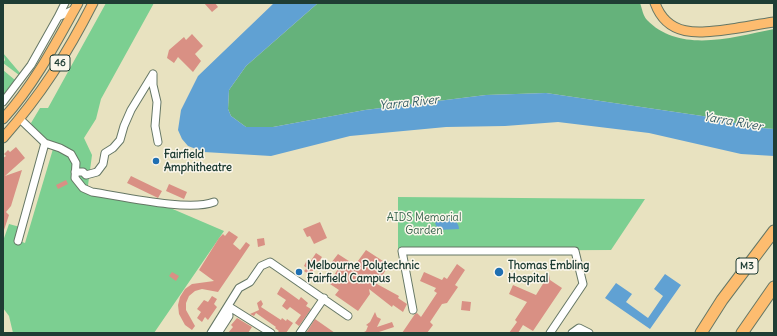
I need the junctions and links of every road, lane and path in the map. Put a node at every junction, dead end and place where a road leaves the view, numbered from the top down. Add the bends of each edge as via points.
1 (65, 3) edge
2 (93, 3) edge
3 (655, 3) edge
4 (76, 6) edge
5 (58, 17) junction
6 (774, 22) edge
7 (5, 100) edge
8 (5, 117) edge
9 (20, 119) junction
10 (3, 138) edge
11 (158, 142) dead end
12 (45, 143) junction
13 (75, 172) junction
14 (86, 175) junction
15 (83, 188) junction
16 (214, 202) dead end
17 (774, 232) edge
18 (18, 241) dead end
19 (774, 287) edge
20 (324, 298) junction
21 (228, 306) junction
22 (413, 310) dead end
23 (348, 316) dead end
24 (211, 333) edge
25 (218, 333) edge
26 (271, 333) edge
27 (300, 333) edge
28 (550, 333) edge
29 (572, 333) edge
30 (589, 333) edge
31 (701, 333) edge
32 (742, 333) edge

1 - 5 street
2 - 9 main road, 46 via 53,75
3 - 6 main road via 666,21 690,33
4 - 5 street
4 - 8 main road, 46 via 59,39
5 - 7 street via 37,55
7 - 8 street
9 - 10 main road, 46
9 - 12 street
11 - 14 street via 153,74 129,116 120,140 105,153 103,164 97,172
12 - 13 street via 71,154 76,163
12 - 18 street
13 - 14 street via 83,172
13 - 15 street via 75,178
14 - 15 street
15 - 16 street via 92,192 167,204
17 - 31 highway, M3
19 - 32 highway
20 - 21 street via 273,262 266,262 250,282 239,288
20 - 23 street
20 - 27 street
21 - 24 street
21 - 25 street via 229,316
21 - 26 street
22 - 28 street via 402,251 575,251 584,284
29 - 30 street via 579,328

